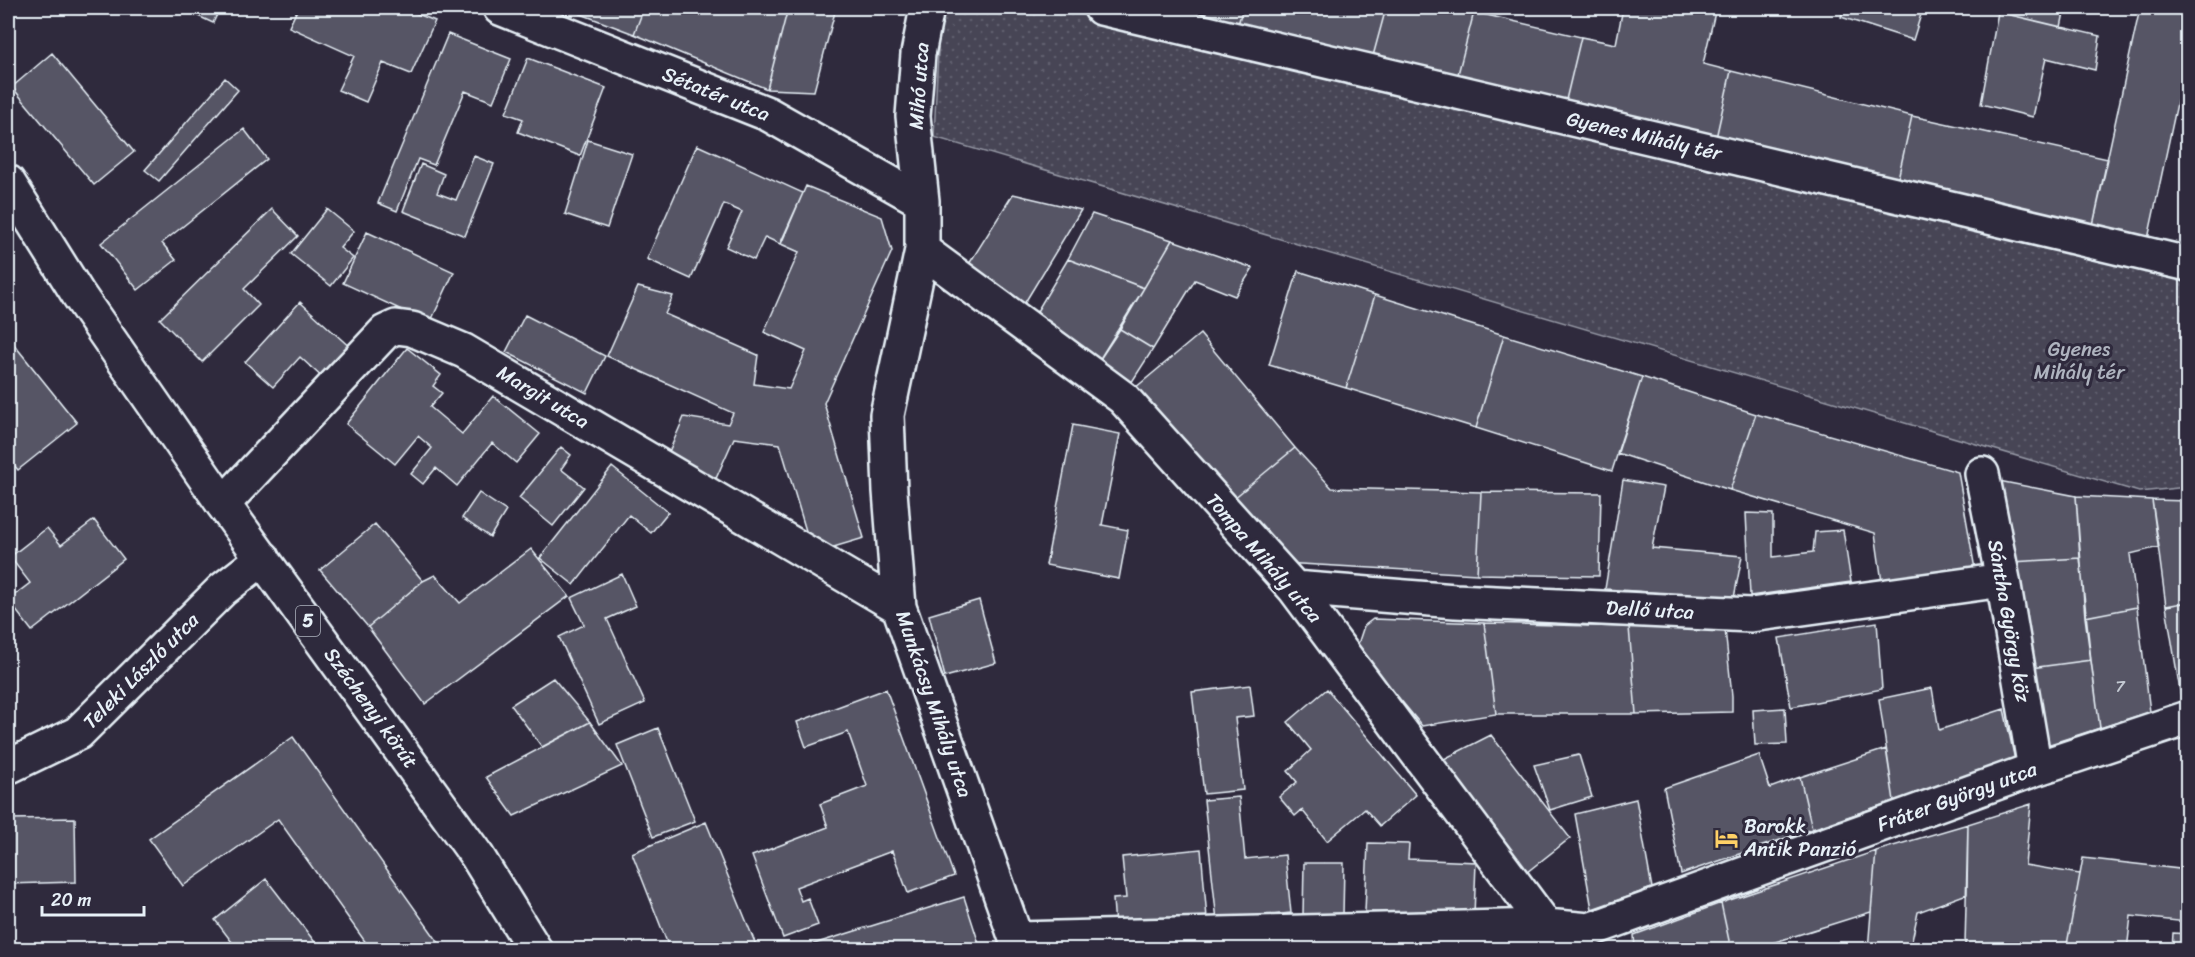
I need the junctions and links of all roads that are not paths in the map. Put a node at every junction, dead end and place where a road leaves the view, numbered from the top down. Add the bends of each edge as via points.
1 (500, 8) edge
2 (927, 8) edge
3 (1101, 8) edge
4 (8, 182) edge
5 (922, 201) junction
6 (8, 205) edge
7 (922, 250) junction
8 (2187, 264) edge
9 (78, 294) junction
10 (1982, 474) dead end
11 (223, 504) junction
12 (263, 558) junction
13 (2003, 580) junction
14 (1294, 588) junction
15 (899, 607) junction
16 (2187, 718) edge
17 (8, 767) edge
18 (2035, 769) junction
19 (1546, 926) junction
20 (1592, 940) edge
21 (1018, 944) edge
22 (536, 950) edge

1 - 5 street, Sétatér utca via 768,114
2 - 5 street, Mihó utca via 918,54 913,116
3 - 8 street, Gyenes Mihály tér
4 - 9 street, Széchenyi körút / 5
5 - 7 street, Munkácsy Mihály utca
6 - 9 street, Széchenyi körút / 5
7 - 14 street, Tompa Mihály utca via 1124,398
7 - 15 street, Munkácsy Mihály utca via 887,415
9 - 11 street, Széchenyi körút / 5
10 - 13 street, Sántha György köz
11 - 12 street, Széchenyi körút / 5
11 - 15 street, Margit utca via 385,332 396,327 412,329 464,351
12 - 17 street, Teleki László utca via 222,590 78,733
12 - 22 street, Széchenyi körút / 5 via 477,856
13 - 14 street, Dellő utca via 1751,615 1455,601
13 - 18 street, Sántha György köz
14 - 19 street, Tompa Mihály utca
15 - 21 street, Munkácsy Mihály utca
16 - 18 street, Fráter György utca
18 - 20 street, Fráter György utca
19 - 20 street, Fráter György utca
19 - 21 street, Fráter György utca

